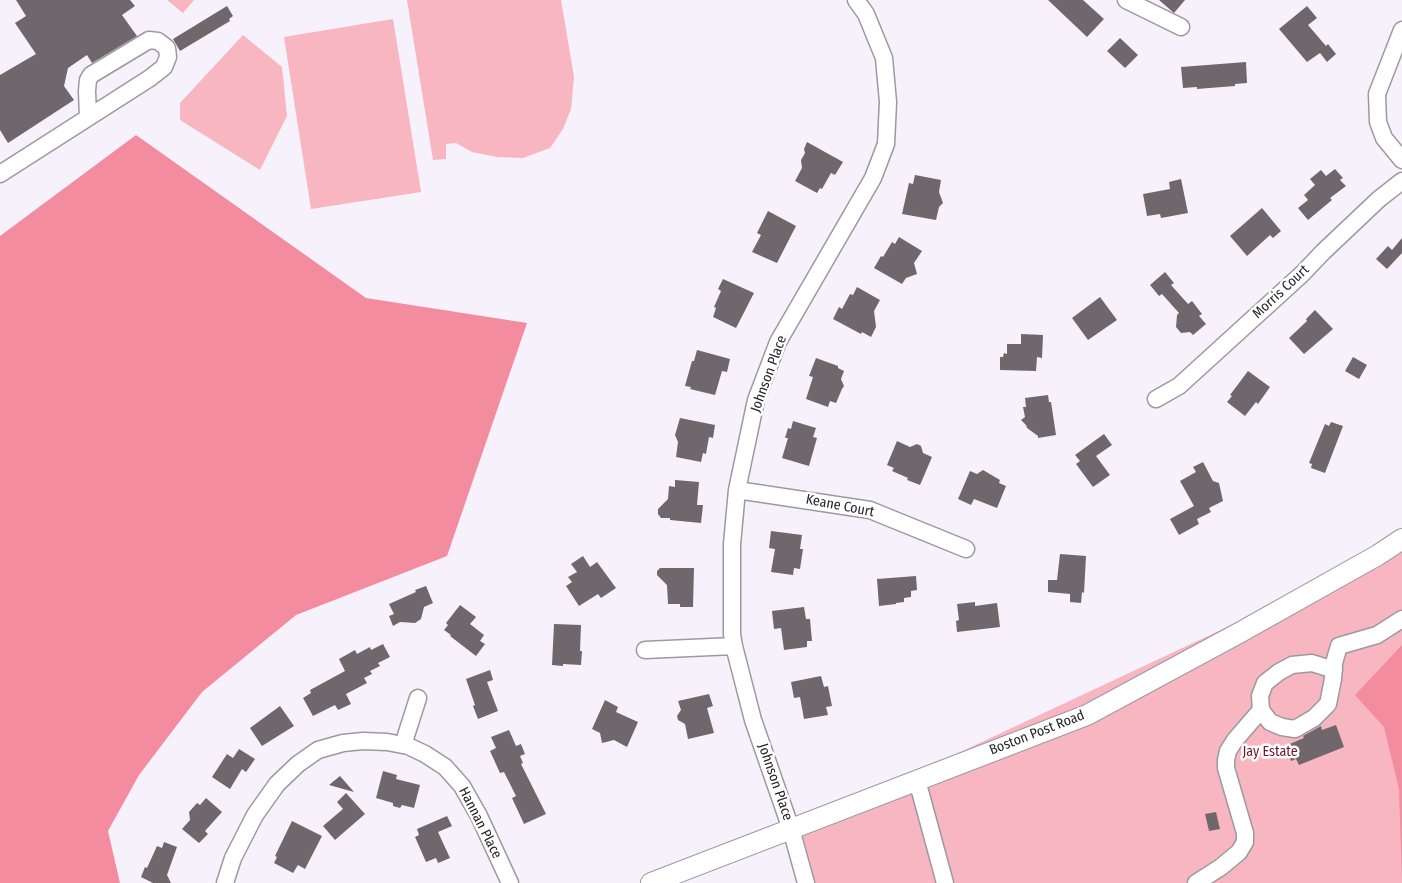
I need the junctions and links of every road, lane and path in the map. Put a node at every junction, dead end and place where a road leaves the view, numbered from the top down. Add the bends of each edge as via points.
1 (856, 0) edge
2 (1126, 0) edge
3 (1181, 26) dead end
4 (1402, 30) edge
5 (88, 117) junction
6 (1402, 160) edge
7 (0, 174) edge
8 (1402, 181) edge
9 (1156, 399) dead end
10 (737, 490) junction
11 (1402, 539) edge
12 (966, 549) dead end
13 (1402, 619) edge
14 (734, 646) junction
15 (646, 650) dead end
16 (1334, 670) junction
17 (418, 698) dead end
18 (1261, 710) junction
19 (402, 744) junction
20 (917, 780) junction
21 (791, 829) junction
22 (225, 883) edge
23 (510, 883) edge
24 (651, 883) edge
25 (806, 883) edge
26 (945, 883) edge
27 (1196, 883) edge

1 - 10 street, Johnson Place via 866,14 884,58 888,102 886,144 873,178 778,342 756,400
2 - 3 street
4 - 6 street via 1377,94 1378,122 1384,138
5 - 5 street via 164,67 167,48 158,41 149,40 91,75 88,80
5 - 7 street
8 - 9 street, Morris Court via 1180,386
10 - 12 street, Keane Court via 870,510
10 - 14 street, Johnson Place via 732,544
11 - 20 main road, Boston Post Road via 1239,633 1087,715
13 - 16 street via 1378,635 1339,646
14 - 15 street
14 - 21 street, Johnson Place via 753,720
16 - 18 street via 1312,663 1279,672 1265,683 1260,696
16 - 18 street via 1328,704 1314,718 1295,729 1270,722
17 - 19 street
18 - 27 street via 1235,740 1226,760 1245,842 1239,852
19 - 22 street, Hannan Place via 343,743 318,750 298,764 277,784 255,814 233,858
19 - 23 street, Hannan Place via 426,754 462,786
20 - 21 main road, Boston Post Road
20 - 26 street
21 - 24 main road, Boston Post Road
21 - 25 street, Johnson Place

